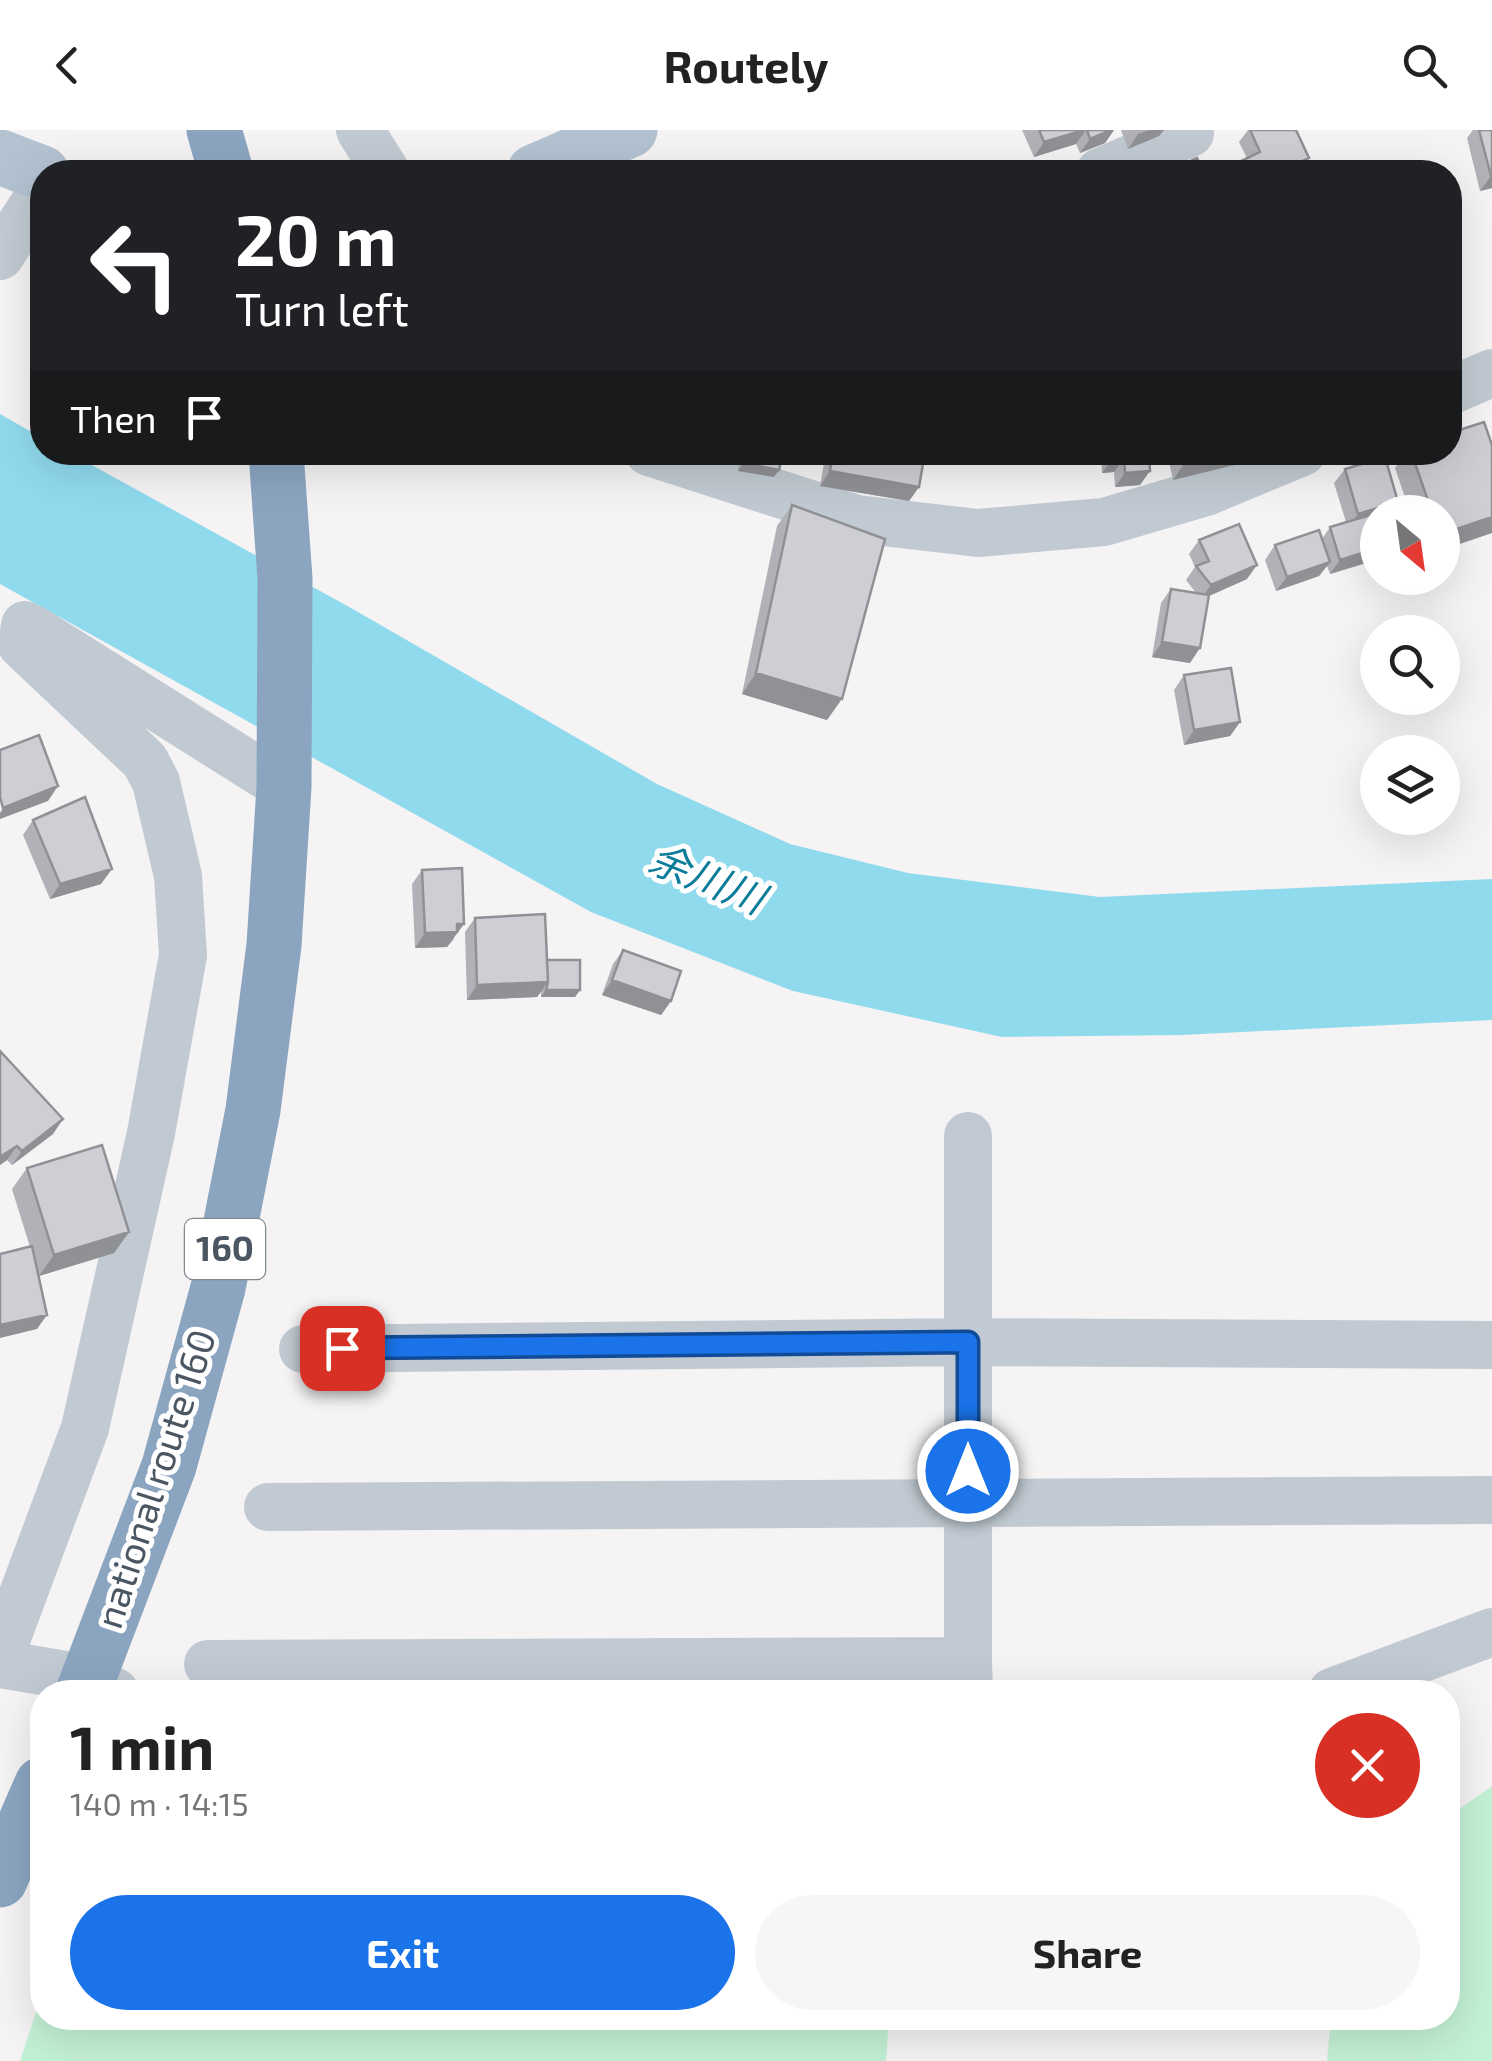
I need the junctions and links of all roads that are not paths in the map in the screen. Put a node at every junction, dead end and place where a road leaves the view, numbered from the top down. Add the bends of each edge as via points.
1 (214, 130) edge
2 (360, 130) edge
3 (630, 130) edge
4 (1196, 145) edge
5 (0, 157) edge
6 (223, 160) edge
7 (379, 160) edge
8 (561, 160) edge
9 (1143, 160) edge
10 (30, 168) edge
11 (30, 210) edge
12 (0, 256) edge
13 (1492, 373) edge
14 (1462, 385) edge
15 (277, 465) edge
16 (690, 465) edge
17 (1271, 465) edge
18 (12, 618) edge
19 (284, 787) junction
20 (968, 1136) dead end
21 (968, 1342) junction
22 (1492, 1345) edge
23 (303, 1349) dead end
24 (1492, 1500) edge
25 (968, 1503) junction
26 (268, 1507) dead end
27 (1491, 1630) edge
28 (0, 1660) edge
29 (208, 1664) dead end
30 (968, 1677) edge
31 (69, 1680) edge
32 (99, 1680) edge
33 (1363, 1680) edge
34 (30, 1811) edge
35 (0, 1880) edge

1 - 6 highway
2 - 7 street
3 - 8 main road
4 - 9 street
5 - 10 main road
11 - 12 street
13 - 14 street
15 - 19 highway, 160 via 285,579
16 - 17 street via 858,519 978,533 1104,522
18 - 19 street
18 - 28 street via 22,646 145,761 156,782 178,876 184,954 85,1428
19 - 32 highway, national route 160 / 160 via 274,945 253,1110 218,1288
20 - 21 street
21 - 22 street
21 - 23 street
21 - 25 street
24 - 25 street
25 - 26 street
25 - 30 street
27 - 33 street
28 - 31 street
29 - 30 street
34 - 35 highway

